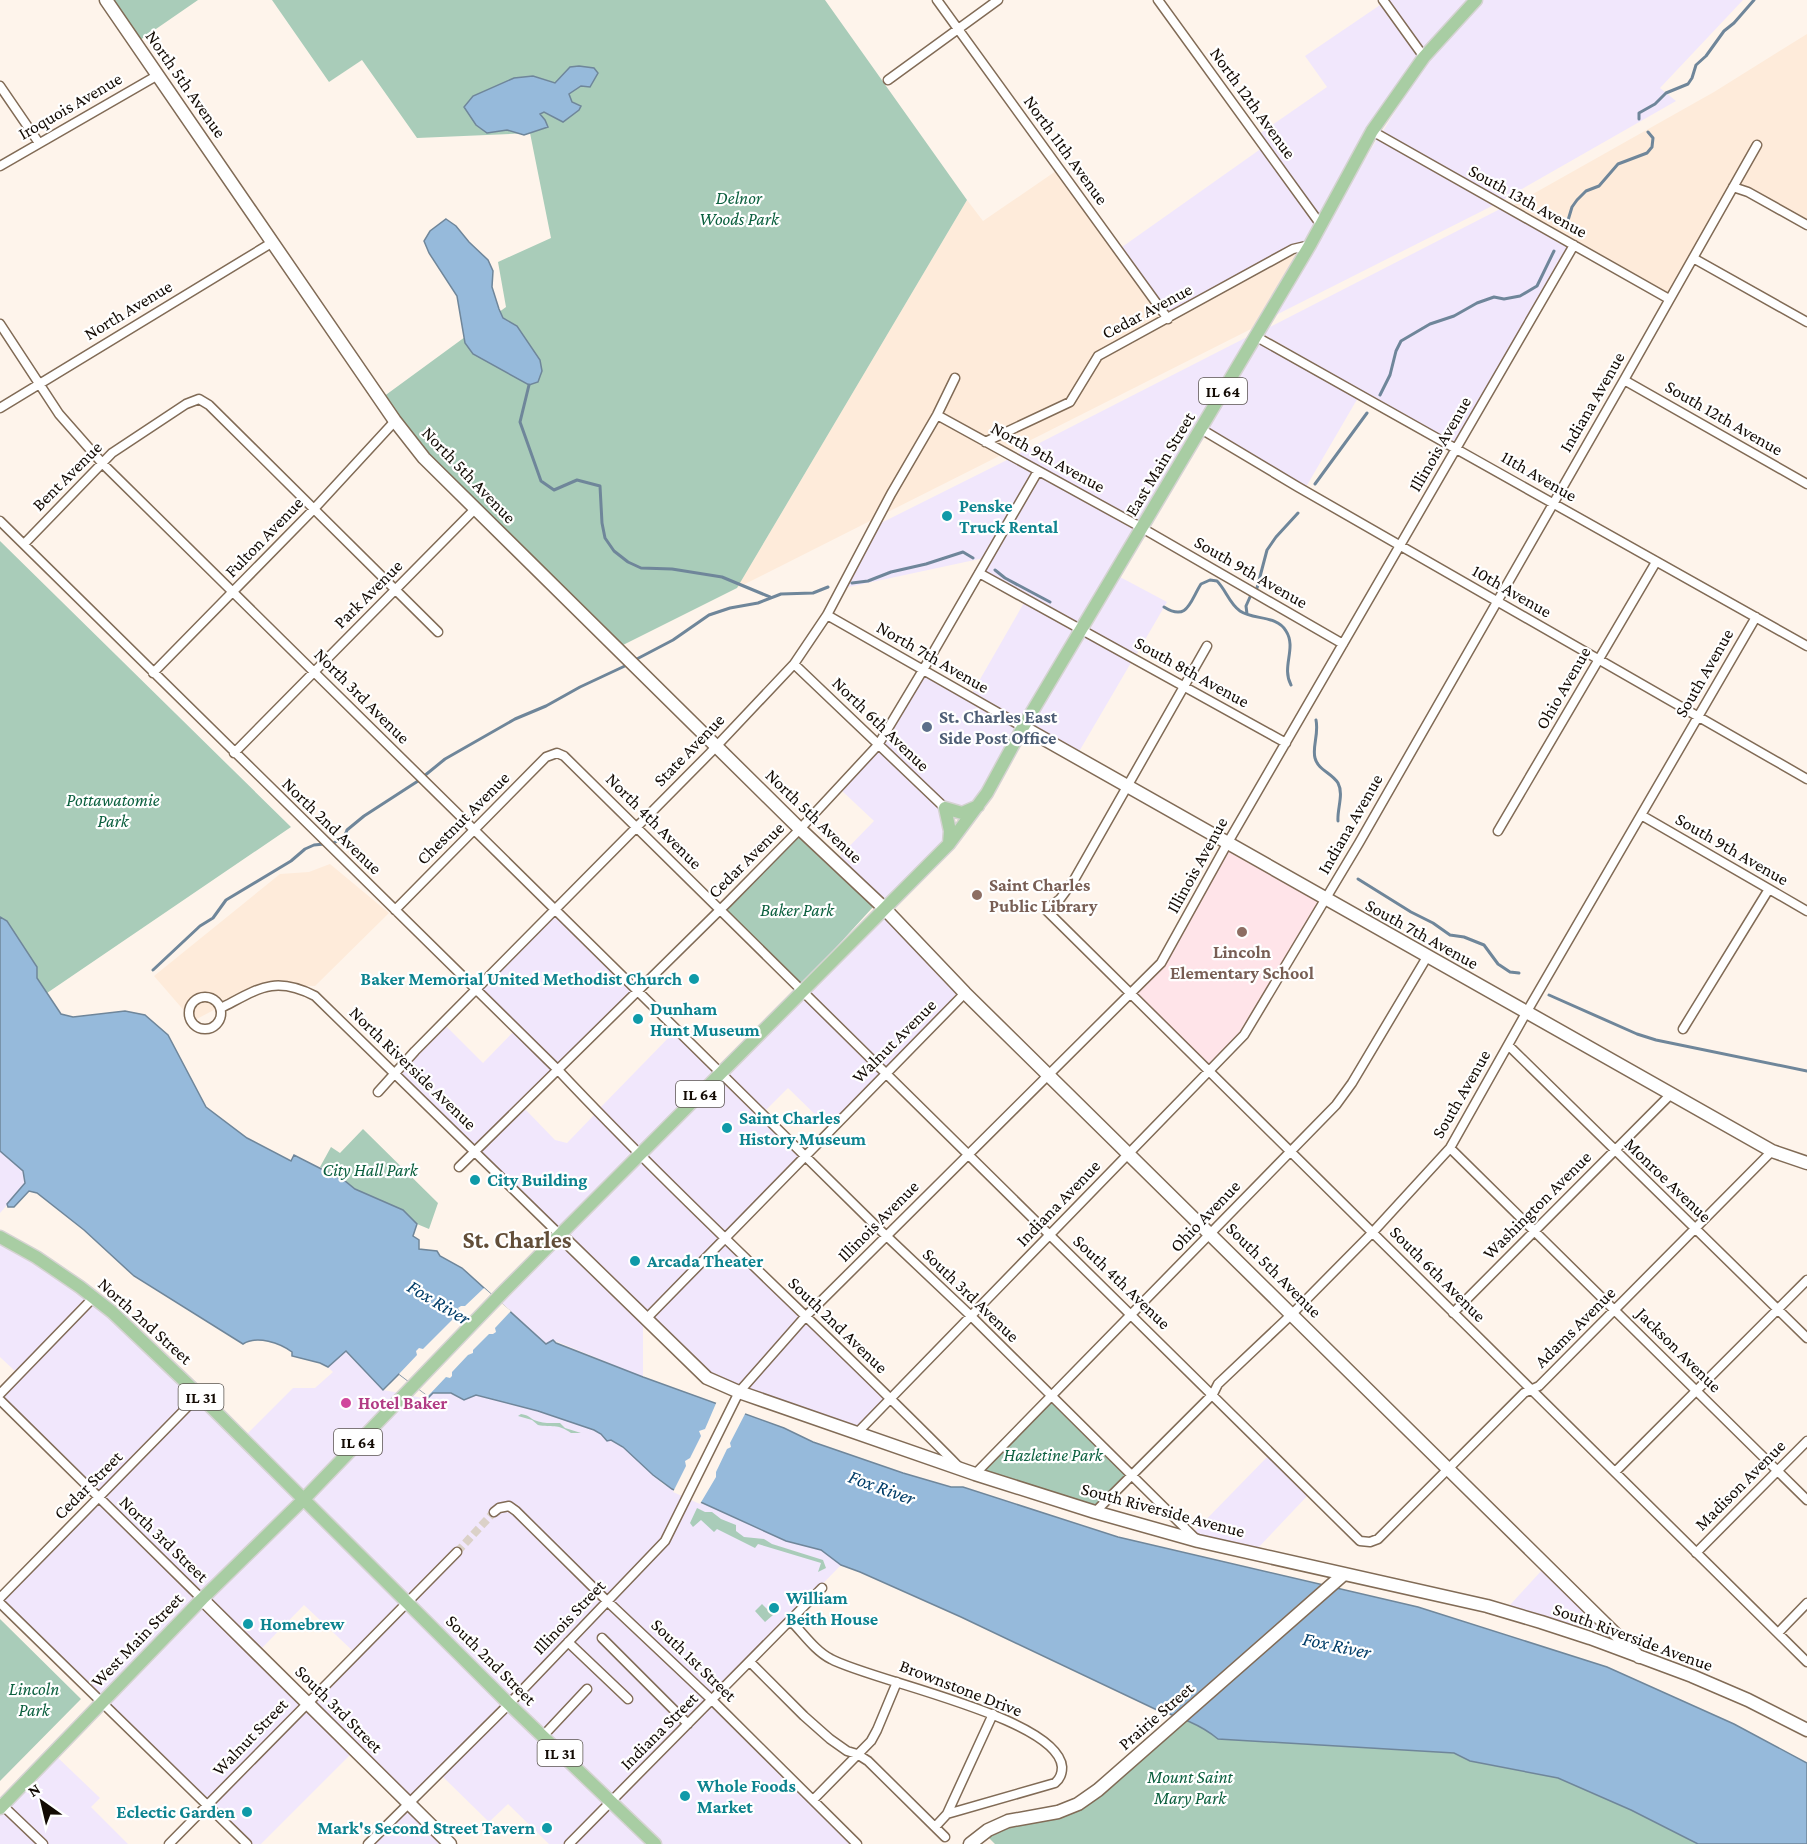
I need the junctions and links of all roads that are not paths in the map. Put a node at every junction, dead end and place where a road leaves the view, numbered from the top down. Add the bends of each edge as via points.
1 (106, 0) edge
2 (938, 0) edge
3 (998, 0) edge
4 (1158, 0) edge
5 (1383, 0) edge
6 (1476, 0) edge
7 (958, 29) junction
8 (1424, 57) junction
9 (158, 75) junction
10 (888, 80) dead end
11 (0, 86) edge
12 (1372, 132) junction
13 (39, 143) junction
14 (1757, 145) dead end
15 (0, 166) edge
16 (1733, 187) junction
17 (1321, 225) junction
18 (1807, 225) edge
19 (273, 242) junction
20 (1310, 245) junction
21 (1574, 245) junction
22 (1693, 258) junction
23 (1669, 299) junction
24 (1168, 319) junction
25 (1807, 322) edge
26 (0, 324) edge
27 (1255, 336) junction
28 (955, 378) dead end
29 (1624, 380) junction
30 (40, 383) junction
31 (0, 408) edge
32 (937, 415) junction
33 (395, 421) junction
34 (1201, 429) junction
35 (985, 442) junction
36 (1456, 448) junction
37 (103, 464) junction
38 (1038, 471) junction
39 (1807, 484) edge
40 (1554, 504) junction
41 (475, 508) junction
42 (313, 510) junction
43 (0, 521) edge
44 (1142, 528) junction
45 (24, 544) junction
46 (1400, 546) junction
47 (1656, 562) junction
48 (979, 573) junction
49 (394, 590) junction
50 (233, 592) junction
51 (1497, 602) junction
52 (827, 615) junction
53 (1756, 617) junction
54 (1082, 630) junction
55 (438, 632) dead end
56 (1343, 644) junction
57 (1208, 646) dead end
58 (1807, 646) edge
59 (1599, 660) junction
60 (794, 664) junction
61 (923, 670) junction
62 (314, 671) junction
63 (153, 673) junction
64 (1185, 687) junction
65 (1698, 717) junction
66 (1023, 728) junction
67 (1286, 743) junction
68 (878, 745) junction
69 (717, 746) junction
70 (234, 753) junction
71 (557, 753) joint
72 (1807, 779) edge
73 (1128, 787) junction
74 (978, 806) junction
75 (945, 808) junction
76 (1641, 815) junction
77 (636, 828) junction
78 (800, 829) junction
79 (474, 830) junction
80 (1498, 831) dead end
81 (949, 844) junction
82 (1227, 844) junction
83 (1769, 889) junction
84 (1326, 900) junction
85 (884, 908) junction
86 (556, 909) junction
87 (395, 910) junction
88 (720, 910) junction
89 (1807, 911) edge
90 (1427, 957) junction
91 (476, 991) junction
92 (639, 991) junction
93 (803, 991) junction
94 (1130, 992) junction
95 (965, 993) junction
96 (220, 1008) dead end
97 (1526, 1012) junction
98 (1683, 1029) dead end
99 (1508, 1045) junction
100 (558, 1070) junction
101 (1210, 1071) junction
102 (394, 1073) junction
103 (721, 1073) junction
104 (886, 1074) junction
105 (1050, 1074) junction
106 (378, 1092) dead end
107 (1671, 1094) junction
108 (1450, 1148) junction
109 (1614, 1151) junction
110 (1772, 1151) junction
111 (1292, 1152) junction
112 (475, 1153) junction
113 (1130, 1153) junction
114 (968, 1154) junction
115 (639, 1155) junction
116 (804, 1156) junction
117 (1807, 1163) edge
118 (459, 1167) dead end
119 (1696, 1230) junction
120 (1534, 1231) junction
121 (1373, 1232) junction
122 (1211, 1234) junction
123 (560, 1235) junction
124 (1050, 1235) junction
125 (0, 1237) edge
126 (887, 1237) junction
127 (724, 1238) junction
128 (1807, 1280) edge
129 (94, 1298) junction
130 (1616, 1310) junction
131 (1778, 1310) junction
132 (1453, 1313) junction
133 (1292, 1314) junction
134 (1131, 1315) junction
135 (970, 1316) junction
136 (805, 1317) junction
137 (646, 1319) junction
138 (1807, 1338) edge
139 (1532, 1389) junction
140 (1697, 1390) junction
141 (740, 1392) junction
142 (0, 1394) edge
143 (1213, 1394) junction
144 (199, 1395) junction
145 (1051, 1396) junction
146 (891, 1398) junction
147 (0, 1400) edge
148 (730, 1410) joint
149 (857, 1433) junction
150 (1807, 1441) edge
151 (1448, 1468) junction
152 (962, 1469) junction
153 (1778, 1471) junction
154 (1615, 1472) junction
155 (975, 1474) junction
156 (1132, 1475) junction
157 (98, 1497) junction
158 (303, 1500) junction
159 (1807, 1500) edge
160 (494, 1512) dead end
161 (1095, 1512) junction
162 (1198, 1541) junction
163 (1370, 1542) joint
164 (457, 1552) tunnel mouth
165 (1696, 1553) junction
166 (1344, 1574) junction
167 (822, 1588) dead end
168 (0, 1598) edge
169 (202, 1599) junction
170 (608, 1601) junction
171 (408, 1602) junction
172 (0, 1603) edge
173 (1807, 1603) edge
174 (791, 1621) junction
175 (1778, 1633) junction
176 (602, 1638) dead end
177 (568, 1642) junction
178 (1639, 1657) junction
179 (750, 1662) junction
180 (1807, 1662) edge
181 (897, 1682) junction
182 (588, 1689) dead end
183 (628, 1698) dead end
184 (712, 1700) junction
185 (307, 1702) junction
186 (102, 1703) junction
187 (509, 1704) junction
188 (993, 1714) junction
189 (688, 1724) junction
190 (1807, 1730) edge
191 (543, 1736) junction
192 (857, 1754) junction
193 (813, 1800) junction
194 (612, 1802) junction
195 (408, 1803) junction
196 (1, 1805) edge
197 (207, 1805) junction
198 (947, 1814) junction
199 (935, 1827) junction
200 (945, 1837) dead end
201 (43, 1844) edge
202 (169, 1844) edge
203 (247, 1844) edge
204 (368, 1844) edge
205 (450, 1844) edge
206 (569, 1844) edge
207 (654, 1844) edge
208 (857, 1844) edge
209 (970, 1844) edge

1 - 9 street, North 5th Avenue
2 - 7 street, North 11th Avenue
3 - 7 street
4 - 17 street, North 12th Avenue
5 - 8 street
6 - 8 main road, East Main Street / IL 64
7 - 10 street
7 - 24 street, North 11th Avenue
8 - 12 main road, East Main Street / IL 64
9 - 13 street, Iroquois Avenue
9 - 19 street, North 5th Avenue
11 - 13 street
12 - 17 main road, East Main Street / IL 64
12 - 21 street, South 13th Avenue
13 - 15 street, Iroquois Avenue
14 - 16 street, Indiana Avenue
16 - 18 street
16 - 22 street, Indiana Avenue
17 - 20 main road, East Main Street / IL 64
19 - 30 street, North Avenue
19 - 33 street, North 5th Avenue
20 - 24 street, Cedar Avenue via 1293,249
20 - 27 main road, East Main Street / IL 64
21 - 23 street, South 13th Avenue
21 - 36 street, Illinois Avenue
22 - 23 street, Indiana Avenue
22 - 25 street
23 - 29 street, Indiana Avenue
24 - 35 street, Cedar Avenue via 1098,356 1070,402
26 - 30 street, North 3rd Avenue
27 - 34 main road, East Main Street / IL 64
27 - 36 street, 11th Avenue
28 - 32 street, State Avenue
29 - 39 street, South 12th Avenue
29 - 40 street, Indiana Avenue
30 - 31 street, North Avenue
30 - 37 street, North 3rd Avenue via 59,414
32 - 35 street, North 9th Avenue
32 - 52 street, State Avenue
33 - 41 street, North 5th Avenue via 424,458
33 - 42 street, Fulton Avenue
34 - 44 main road, East Main Street / IL 64
34 - 46 street, 10th Avenue
35 - 38 street, North 9th Avenue
36 - 40 street, 11th Avenue
36 - 46 street, Illinois Avenue
37 - 42 street, Bent Avenue via 112,453 199,399
37 - 45 street, Bent Avenue
37 - 50 street, North 3rd Avenue
38 - 44 street, North 9th Avenue
38 - 48 street, Cedar Avenue
40 - 47 street, 11th Avenue
40 - 51 street, Indiana Avenue
41 - 49 street, Park Avenue
41 - 69 street, North 5th Avenue
42 - 49 street
42 - 50 street, Fulton Avenue
43 - 45 street, North 2nd Avenue
44 - 54 main road, East Main Street / IL 64
44 - 56 street, South 9th Avenue
45 - 63 street, North 2nd Avenue
46 - 51 street, 10th Avenue
46 - 56 street, Illinois Avenue
47 - 53 street, 11th Avenue
47 - 59 street, Ohio Avenue
48 - 54 street, South 8th Avenue
48 - 61 street, Cedar Avenue
49 - 55 street
49 - 62 street, Park Avenue
50 - 62 street, North 3rd Avenue
50 - 63 street, Fulton Avenue
51 - 59 street, 10th Avenue
51 - 84 street, Indiana Avenue
52 - 60 street, State Avenue
52 - 61 street, North 7th Avenue
53 - 58 street, 11th Avenue
53 - 65 street, South Avenue
54 - 64 street, South 8th Avenue
54 - 66 main road, East Main Street / IL 64
56 - 67 street, Illinois Avenue
57 - 64 street
59 - 65 street, 10th Avenue
59 - 80 street, Ohio Avenue
60 - 68 street, North 6th Avenue
60 - 69 street, State Avenue
61 - 66 street, North 7th Avenue
61 - 68 street, Cedar Avenue
62 - 70 street, Park Avenue
62 - 79 street, North 3rd Avenue
63 - 70 street, North 2nd Avenue
64 - 67 street, South 8th Avenue
64 - 73 street
65 - 72 street, 10th Avenue
65 - 76 street, South Avenue
66 - 73 street, South 7th Avenue
66 - 74 main road, East Main Street / IL 64
67 - 82 street, Illinois Avenue
68 - 75 street, North 6th Avenue
68 - 78 street, Cedar Avenue
69 - 77 street, State Avenue
69 - 78 street, North 5th Avenue
70 - 87 street, North 2nd Avenue
71 - 77 street, North 4th Avenue
71 - 79 street, Chestnut Avenue via 546,757
73 - 82 street, South 7th Avenue
73 - 94 street, South 6th Avenue via 1068,890 1046,910
74 - 75 main road via 962,813
74 - 81 main road, East Main Street / IL 64
75 - 81 main road
76 - 83 street, South 9th Avenue
76 - 97 street, South Avenue
77 - 86 street, State Avenue
77 - 88 street, North 4th Avenue
78 - 85 street, North 5th Avenue
78 - 88 street, Cedar Avenue
79 - 86 street, North 3rd Avenue
79 - 87 street, Chestnut Avenue
81 - 85 main road, East Main Street / IL 64
82 - 84 street, South 7th Avenue
82 - 94 street, Illinois Avenue via 1161,963
83 - 89 street, South 9th Avenue
83 - 98 street
84 - 90 street, South 7th Avenue
84 - 101 street, Indiana Avenue via 1244,1035
85 - 93 main road, IL 64
85 - 95 street, South 5th Avenue
86 - 91 street, State Avenue
86 - 92 street, North 3rd Avenue
87 - 91 street, North 2nd Avenue
88 - 92 street, Cedar Avenue
88 - 93 street, North 4th Avenue
90 - 97 street, South 7th Avenue
90 - 111 street, Ohio Avenue via 1352,1083
91 - 100 street, North 2nd Avenue
91 - 102 street, State Avenue
92 - 100 street, Cedar Avenue
92 - 103 street, North 3rd Avenue
93 - 103 main road, IL 64
93 - 104 street, South 4th Avenue
94 - 101 street, South 6th Avenue
94 - 105 street, Illinois Avenue
95 - 104 street, Walnut Avenue
95 - 105 street, South 5th Avenue
96 - 102 street, North Riverside Avenue via 262,987 298,987 315,996
97 - 99 street, South Avenue
97 - 107 street, South 7th Avenue
99 - 108 street, South Avenue
99 - 109 street, Monroe Avenue
100 - 112 street, Cedar Avenue
100 - 115 street, North 2nd Avenue
101 - 111 street, South 6th Avenue
101 - 113 street, Indiana Avenue
102 - 106 street, State Avenue
102 - 112 street, North Riverside Avenue
103 - 115 main road, IL 64
103 - 116 street, South 3rd Avenue
104 - 114 street, South 4th Avenue
104 - 116 street, Walnut Avenue
105 - 113 street, South 5th Avenue
105 - 114 street, Illinois Avenue
107 - 109 street, Washington Avenue
107 - 110 street, South 7th Avenue
108 - 120 street, Jackson Avenue
108 - 121 street, South Avenue
109 - 119 street, Monroe Avenue
109 - 120 street, Washington Avenue
110 - 117 street, South 7th Avenue
110 - 119 street, Adams Avenue
111 - 121 street, South 6th Avenue
111 - 122 street, Ohio Avenue
112 - 118 street, Cedar Avenue
112 - 123 street, North Riverside Avenue
113 - 122 street, South 5th Avenue
113 - 124 street, Indiana Avenue
114 - 124 street, South 4th Avenue
114 - 126 street, Illinois Avenue
115 - 123 main road, IL 64
115 - 127 street, South 2nd Avenue
116 - 126 street, South 3rd Avenue
116 - 127 street, Walnut Avenue
119 - 130 street, Adams Avenue
119 - 131 street, Monroe Avenue
120 - 130 street, Jackson Avenue
120 - 132 street, Washington Avenue
121 - 132 street, South 6th Avenue
121 - 133 street, South Avenue
122 - 133 street, South 5th Avenue
122 - 134 street, Ohio Avenue
123 - 137 street, South Riverside Avenue
123 - 158 main road, IL 64
124 - 134 street, South 4th Avenue
124 - 135 street, Indiana Avenue
125 - 129 main road, North 2nd Street / IL 31
126 - 135 street, South 3rd Avenue
126 - 136 street, Illinois Avenue
127 - 136 street, South 2nd Avenue
127 - 137 street, Walnut Avenue
128 - 131 street
129 - 142 street
129 - 144 main road, North 2nd Street / IL 31
130 - 139 street, Adams Avenue
130 - 140 street, Jackson Avenue
131 - 138 street, Monroe Avenue
131 - 140 street
132 - 139 street, South 6th Avenue
133 - 143 street, South Avenue via 1218,1384
133 - 151 street, South 5th Avenue
134 - 143 street, South 4th Avenue
134 - 145 street, Ohio Avenue
135 - 145 street, South 3rd Avenue
135 - 146 street, Indiana Avenue
136 - 141 street, Illinois Avenue
136 - 146 street, South 2nd Avenue
137 - 141 street, South Riverside Avenue via 706,1378
139 - 151 street, Adams Avenue via 1524,1392
139 - 154 street, South 6th Avenue
140 - 153 street, Jackson Avenue
140 - 154 street
141 - 148 street, Illinois Avenue
141 - 149 street, South Riverside Avenue
143 - 156 street, South Avenue
143 - 163 street, South 4th Avenue via 1360,1540
144 - 157 street, Cedar Street
144 - 158 main road, North 2nd Street / IL 31
145 - 155 street, Ohio Avenue
145 - 156 street, South 3rd Avenue
146 - 149 street, Indiana Avenue
146 - 152 street, South 2nd Avenue
147 - 157 street, North 3rd Street
148 - 170 street, Illinois Street via 665,1541
149 - 152 street, South Riverside Avenue
150 - 153 street, Madison Avenue
151 - 163 street, Adams Avenue via 1378,1539
151 - 178 street, South 5th Avenue
152 - 155 street, South Riverside Avenue
153 - 159 street, Jackson Avenue
153 - 165 street, Madison Avenue
154 - 165 street, South 6th Avenue
155 - 161 street, South Riverside Avenue
156 - 161 street, South Avenue
156 - 162 street, South 3rd Avenue
157 - 168 street, Cedar Street
157 - 169 street, North 3rd Street
158 - 169 main road, West Main Street / IL 64
158 - 171 main road, South 2nd Street / IL 31
160 - 170 street, South 1st Street via 504,1506 516,1511
161 - 162 street, South Riverside Avenue
162 - 166 street, South Riverside Avenue
164 - 171 street, Walnut Street
165 - 175 street, South 6th Avenue
166 - 178 street, South Riverside Avenue via 1487,1605
166 - 209 street, Prairie Street via 1098,1791 1058,1812 1008,1821
167 - 174 street, Indiana Street
169 - 185 street, South 3rd Street
169 - 186 main road, West Main Street / IL 64
170 - 177 street, Illinois Street
170 - 184 street, South 1st Street
171 - 185 street, Walnut Street
171 - 187 main road, South 2nd Street / IL 31
172 - 186 street
173 - 175 street
174 - 179 street, Indiana Street
174 - 181 street, Brownstone Drive via 832,1660
175 - 180 street, South 6th Avenue
176 - 189 street
177 - 183 street
177 - 187 street, Illinois Street
178 - 190 street, South Riverside Avenue via 1701,1680
179 - 184 street, Indiana Street
179 - 192 street via 830,1739
181 - 188 street, Brownstone Drive
181 - 192 street via 871,1741
182 - 191 street
184 - 189 street, Indiana Street
184 - 193 street, South 1st Street
185 - 195 street, South 3rd Street
185 - 197 street, Walnut Street
186 - 196 main road, West Main Street / IL 64
186 - 197 street
187 - 191 main road, South 2nd Street / IL 31
187 - 195 street, Illinois Street
188 - 198 street
188 - 198 street, Brownstone Drive via 1032,1733 1055,1752 1062,1765 1059,1780
189 - 194 street, Indiana Street
191 - 194 main road, South 2nd Street / IL 31
192 - 193 street
192 - 199 street
193 - 208 street, South 1st Street
194 - 206 street, Indiana Street
194 - 207 main road, South 2nd Street / IL 31
195 - 204 street, Illinois Street
195 - 205 street, South 3rd Street
196 - 201 street
197 - 202 street, Walnut Street
197 - 203 street
198 - 199 street
199 - 200 street

